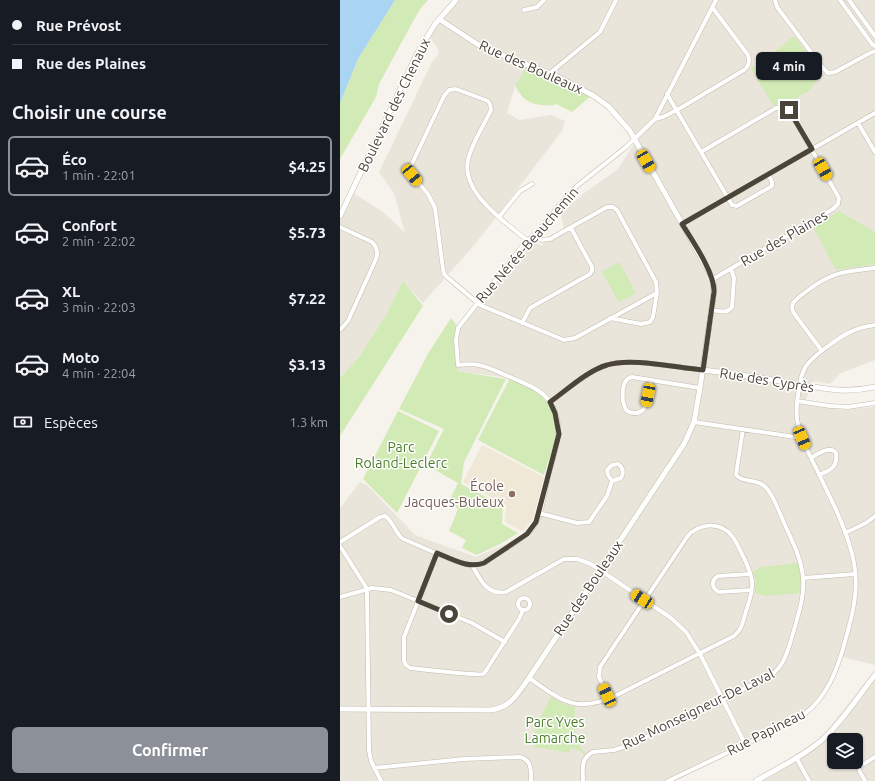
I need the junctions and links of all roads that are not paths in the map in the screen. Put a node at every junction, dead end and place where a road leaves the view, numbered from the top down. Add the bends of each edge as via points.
1 (456, 0) edge
2 (544, 0) edge
3 (616, 0) edge
4 (775, 0) edge
5 (840, 0) edge
6 (849, 0) edge
7 (714, 1) edge
8 (712, 8) junction
9 (524, 10) dead end
10 (439, 19) junction
11 (875, 36) edge
12 (875, 46) edge
13 (875, 51) edge
14 (550, 74) junction
15 (667, 94) junction
16 (677, 110) junction
17 (875, 113) edge
18 (656, 119) junction
19 (858, 123) junction
20 (634, 140) junction
21 (812, 149) junction
22 (701, 152) junction
23 (875, 152) edge
24 (768, 174) junction
25 (532, 184) dead end
26 (728, 198) junction
27 (340, 216) edge
28 (499, 217) junction
29 (682, 224) junction
30 (340, 227) edge
31 (571, 228) junction
32 (535, 234) junction
33 (527, 240) junction
34 (875, 268) edge
35 (730, 269) junction
36 (713, 279) junction
37 (657, 293) junction
38 (477, 302) junction
39 (711, 310) junction
40 (610, 318) junction
41 (522, 323) junction
42 (875, 325) edge
43 (340, 330) edge
44 (822, 351) junction
45 (703, 370) junction
46 (651, 380) junction
47 (800, 384) junction
48 (875, 387) edge
49 (700, 388) junction
50 (797, 401) junction
51 (550, 402) junction
52 (875, 403) edge
53 (694, 422) junction
54 (743, 429) junction
55 (802, 438) junction
56 (811, 458) junction
57 (819, 475) junction
58 (612, 481) junction
59 (539, 513) junction
60 (875, 516) edge
61 (845, 533) junction
62 (340, 542) edge
63 (340, 546) edge
64 (437, 553) junction
65 (472, 565) junction
66 (600, 570) junction
67 (750, 574) junction
68 (855, 574) junction
69 (804, 578) junction
70 (367, 590) junction
71 (752, 590) junction
72 (340, 597) edge
73 (418, 601) junction
74 (645, 601) junction
75 (522, 610) dead end
76 (505, 642) junction
77 (700, 654) junction
78 (875, 674) edge
79 (529, 678) junction
80 (873, 682) edge
81 (609, 699) junction
82 (722, 699) junction
83 (340, 710) edge
84 (368, 710) junction
85 (745, 744) junction
86 (796, 757) junction
87 (875, 758) edge
88 (374, 768) junction
89 (381, 781) edge
90 (532, 781) edge
91 (583, 781) edge
92 (668, 781) edge
93 (756, 781) edge
94 (809, 781) edge
95 (864, 781) edge

1 - 10 street, Boulevard des Chenaux
2 - 9 street via 537,7
3 - 14 street via 600,32
4 - 13 street via 828,73 835,72
5 - 12 street
6 - 11 street
7 - 8 street, Rue Nérée-Beauchemin
8 - 15 street, Rue Nérée-Beauchemin
8 - 16 street via 748,55 748,65 744,70
10 - 14 street, Rue des Bouleaux via 485,47
10 - 27 street, Boulevard des Chenaux via 414,59
14 - 20 street, Rue des Bouleaux via 604,103 628,129
15 - 16 street
15 - 18 street, Rue Nérée-Beauchemin
16 - 18 street
16 - 22 street
17 - 19 street
18 - 20 street, Rue Nérée-Beauchemin
19 - 21 street
19 - 23 street
20 - 29 street, Rue des Bouleaux
20 - 32 street, Rue Nérée-Beauchemin via 577,186
21 - 22 street, Rue des Plaines via 791,113 782,107 776,108
21 - 24 street
21 - 35 street, Rue des Plaines via 838,194 838,205
22 - 26 street
24 - 26 street
24 - 26 street via 772,186 735,206
25 - 28 street via 520,191
26 - 29 street
28 - 33 street
28 - 38 street via 474,189 467,167 469,156 491,106 488,101 451,89 444,96 410,170 435,208 444,274
29 - 36 street, Rue des Bouleaux
30 - 43 street via 372,242 377,254 348,321
31 - 32 street via 547,240 542,240
31 - 37 street via 607,207 614,208 656,282
31 - 41 street via 592,266 592,271 530,308
32 - 33 street, Rue Nérée-Beauchemin
33 - 38 street, Rue Nérée-Beauchemin
34 - 44 street via 829,276 794,301 793,312
35 - 36 street, Rue des Plaines
35 - 39 street via 734,278 732,307 729,311
36 - 39 street, Rue des Bouleaux
37 - 40 street
37 - 40 street via 650,322 643,324
38 - 41 street
38 - 51 street, Rue Nérée-Beauchemin via 458,328 458,365 471,363 488,368 536,389
39 - 45 street, Rue des Bouleaux
40 - 41 street via 575,338 564,340
42 - 44 street, Rue Papineau via 851,331
44 - 47 street, Rue Papineau via 807,365
45 - 47 street, Rue des Cyprès
45 - 49 street, Rue des Bouleaux
45 - 51 street, Rue des Cyprès via 636,362 613,363 594,371
46 - 46 street via 632,377 626,379 624,405 627,411 635,413 644,409
46 - 49 street
47 - 48 street, Rue des Cyprès via 847,391
47 - 50 street, Rue Papineau
49 - 53 street, Rue des Bouleaux
50 - 52 street via 848,407
50 - 55 street, Rue Papineau via 797,419
51 - 59 street via 559,434
53 - 54 street
53 - 66 street, Rue des Bouleaux via 679,452
54 - 55 street
54 - 69 street, Rue Monseigneur-De Laval via 736,475 760,483 769,492 797,552
55 - 56 street, Rue Papineau
56 - 57 street, Rue Papineau
56 - 57 street via 830,449 836,453 837,462 834,467
57 - 61 street, Rue Papineau
58 - 58 street via 621,478 623,473 618,464 607,470
58 - 59 street via 608,496 587,523 577,523
59 - 65 street via 534,526 527,534 484,563
60 - 61 street
61 - 68 street, Rue Papineau
62 - 64 street via 385,516 401,538
63 - 70 street
64 - 65 street
64 - 73 street
65 - 66 street via 486,587 501,593 572,558
66 - 74 street
66 - 79 street, Rue des Bouleaux
67 - 71 street
67 - 71 street via 718,576 712,584 719,592
67 - 74 street via 736,541 730,534 715,526 701,527 687,538
68 - 69 street
68 - 85 street, Rue Papineau via 855,599 851,618 835,672 825,693 803,716
69 - 82 street, Rue Monseigneur-De Laval via 801,606 781,665 770,676
70 - 72 street
70 - 73 street via 387,589
70 - 84 street
71 - 77 street via 742,626 737,633
73 - 76 street via 476,624
73 - 76 street via 403,639 404,661 408,667 482,674
74 - 77 street via 681,627
74 - 81 street via 599,670 600,680
75 - 76 street
77 - 81 street
77 - 82 street
78 - 80 street
79 - 81 street via 557,697 572,703 590,705
79 - 84 street, Rue des Bouleaux via 512,701 497,709
80 - 86 street via 827,735
82 - 85 street
82 - 91 street, Rue Monseigneur-De Laval via 627,746 588,754 583,762
83 - 84 street, Rue des Bouleaux
84 - 88 street via 369,754
85 - 92 street, Rue Papineau
86 - 93 street
86 - 94 street
87 - 95 street via 859,767
88 - 89 street
88 - 90 street via 445,760 520,757 529,762

